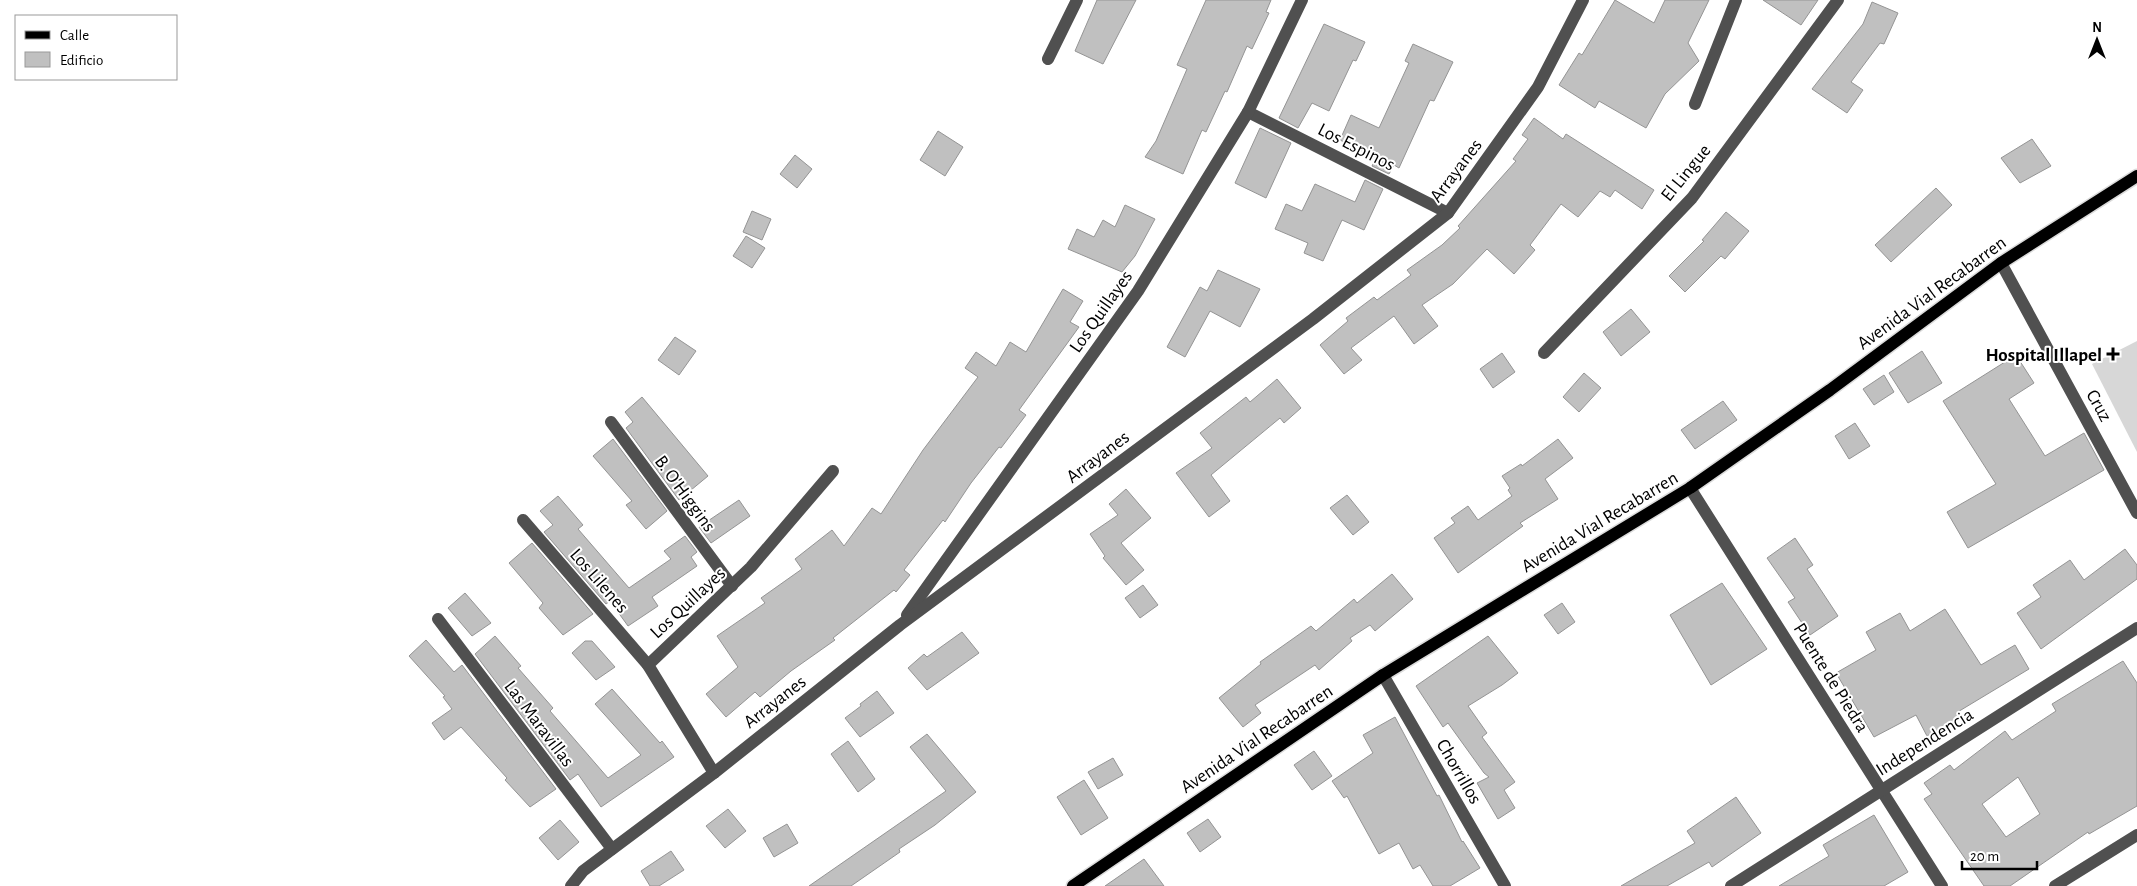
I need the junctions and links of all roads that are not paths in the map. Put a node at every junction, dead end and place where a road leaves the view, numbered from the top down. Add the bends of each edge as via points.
1 (1077, 0) edge
2 (1302, 0) edge
3 (1582, 0) edge
4 (1736, 0) edge
5 (1838, 0) edge
6 (1048, 59) dead end
7 (1695, 104) dead end
8 (1248, 112) junction
9 (2137, 176) edge
10 (1448, 213) junction
11 (2001, 263) junction
12 (1544, 353) dead end
13 (611, 422) dead end
14 (833, 471) dead end
15 (1690, 488) junction
16 (2137, 513) edge
17 (523, 520) dead end
18 (732, 586) junction
19 (438, 619) dead end
20 (900, 625) junction
21 (2137, 628) edge
22 (648, 665) junction
23 (1382, 675) junction
24 (714, 773) junction
25 (1881, 790) junction
26 (2137, 835) edge
27 (612, 849) junction
28 (1738, 884) edge
29 (571, 886) edge
30 (1072, 886) edge
31 (1504, 886) edge
32 (1942, 886) edge
33 (2056, 886) edge

1 - 6 street
2 - 8 street, Los Quillayes
3 - 10 street, Arrayanes via 1538,87
4 - 7 street
5 - 12 street, El Lingue via 1692,198
8 - 10 street, Los Espinos
8 - 20 street, Los Quillayes via 1138,291
9 - 11 main road, Avenida Vial Recabarren
10 - 20 street, Arrayanes via 1305,325
11 - 15 main road, Avenida Vial Recabarren via 1830,390
11 - 16 street, Cruz
13 - 18 street, B. O'Higgins
14 - 18 street, Los Quillayes
15 - 23 main road, Avenida Vial Recabarren
15 - 25 street, Puente de Piedra
17 - 22 street, Los Lilenes
18 - 22 street, Los Quillayes
19 - 27 street, Las Maravillas
20 - 24 street, Arrayanes
21 - 25 street, Independencia
22 - 24 street, Los Quillayes
23 - 30 main road, Avenida Vial Recabarren
23 - 31 street, Chorrillos
24 - 27 street, Arrayanes
25 - 28 street, Independencia
25 - 32 street, Puente de Piedra
26 - 33 street
27 - 29 street, Arrayanes via 583,871

